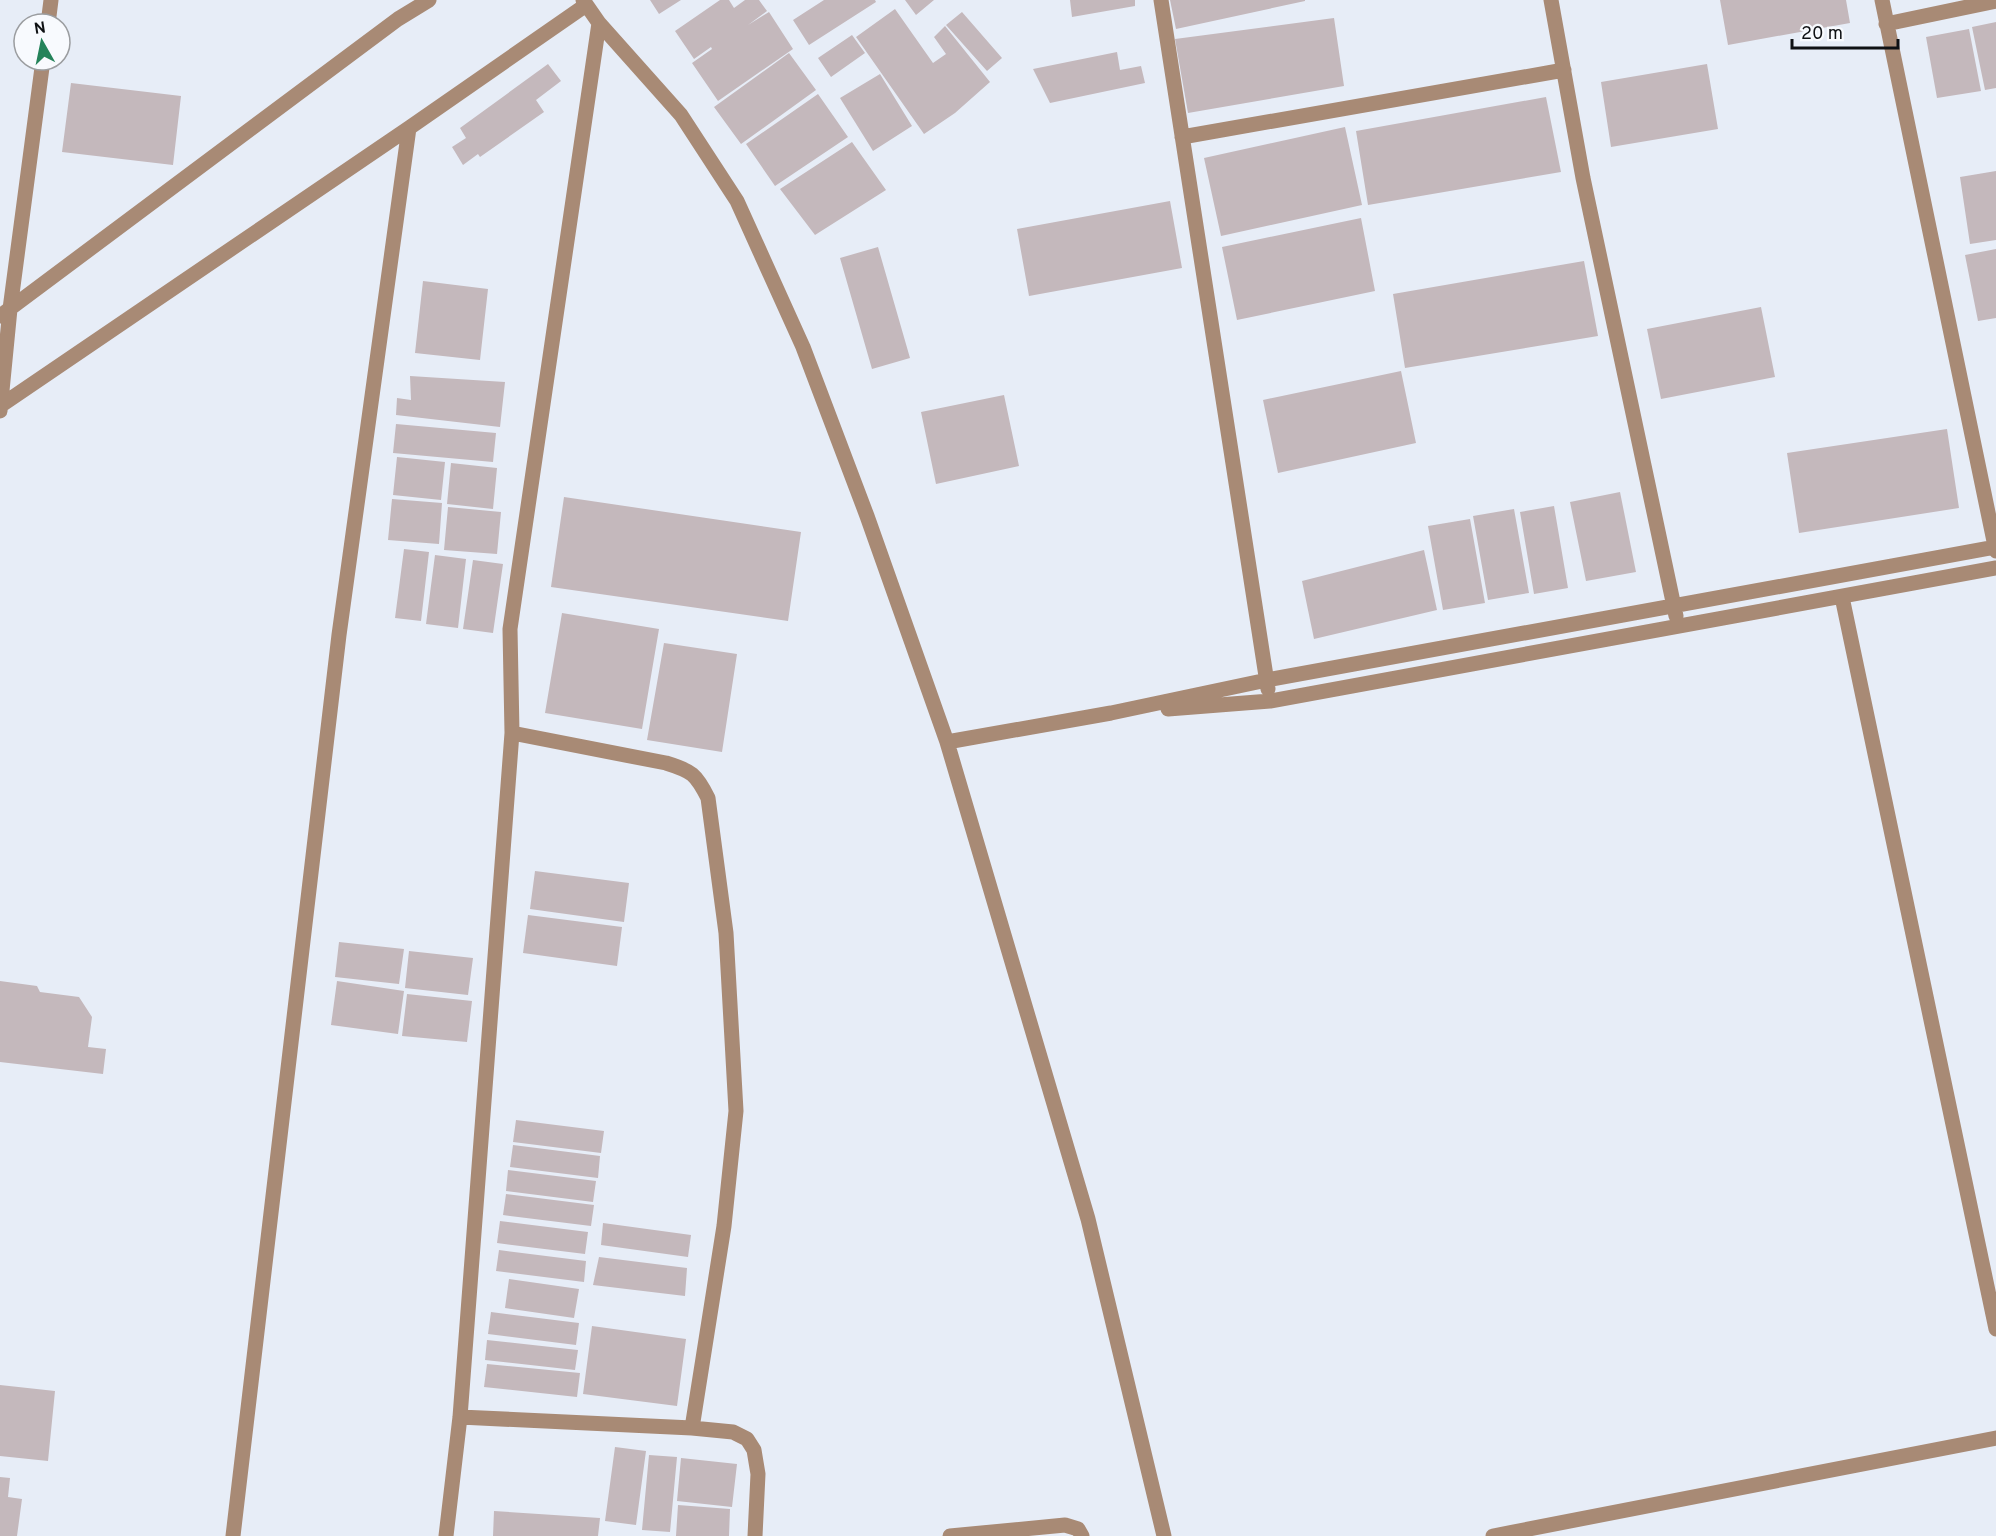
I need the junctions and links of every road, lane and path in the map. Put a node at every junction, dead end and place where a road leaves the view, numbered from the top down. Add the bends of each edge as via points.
1 (429, 0) edge
2 (1161, 0) edge
3 (1551, 0) edge
4 (1882, 0) edge
5 (1996, 1) edge
6 (584, 3) edge
7 (599, 22) junction
8 (1886, 24) junction
9 (1564, 70) junction
10 (41, 72) edge
11 (409, 128) junction
12 (1182, 137) junction
13 (5, 312) edge
14 (0, 408) edge
15 (1996, 549) edge
16 (1996, 568) edge
17 (1842, 597) junction
18 (1674, 607) junction
19 (1679, 627) junction
20 (1267, 680) junction
21 (1270, 701) junction
22 (1111, 713) junction
23 (512, 733) junction
24 (947, 742) junction
25 (1996, 1329) edge
26 (460, 1417) junction
27 (692, 1428) junction
28 (1996, 1438) edge
29 (233, 1536) edge
30 (446, 1536) edge
31 (755, 1536) edge
32 (950, 1536) edge
33 (1082, 1536) edge
34 (1164, 1536) edge
35 (1493, 1536) edge

1 - 13 street via 398,18
2 - 12 street
3 - 9 street
4 - 8 street
5 - 8 street
6 - 7 street
6 - 11 street
7 - 23 street via 510,629
7 - 24 street via 681,115 736,201 803,347
8 - 15 street
9 - 12 street
9 - 18 street
10 - 13 street
11 - 14 street
11 - 29 street via 339,635
12 - 20 street
13 - 14 street
15 - 18 street
16 - 17 street
17 - 19 street
17 - 25 street
18 - 19 street
18 - 20 street
19 - 21 street
20 - 21 street
20 - 22 street
21 - 22 street
22 - 24 street
23 - 26 street
23 - 27 street via 685,769 698,778 708,798 726,933 736,1111 724,1226
24 - 34 street via 1088,1219
26 - 27 street
26 - 30 street
27 - 31 street via 733,1432 747,1439 754,1450 758,1474
28 - 35 street
32 - 33 street via 1065,1525 1078,1528

